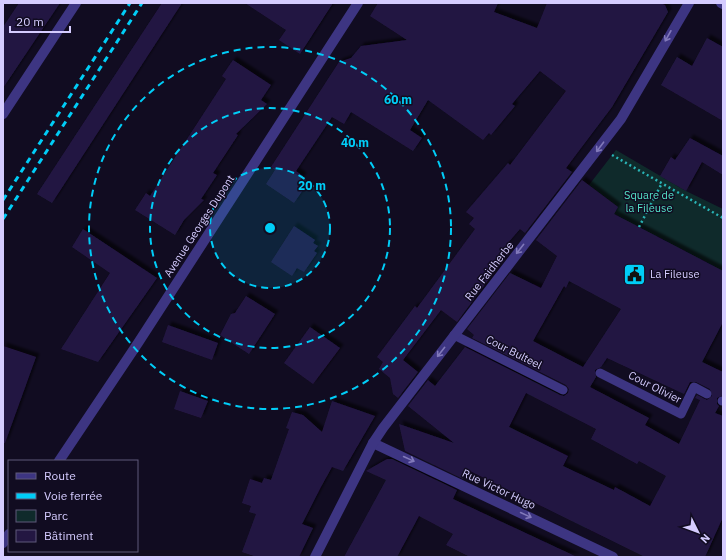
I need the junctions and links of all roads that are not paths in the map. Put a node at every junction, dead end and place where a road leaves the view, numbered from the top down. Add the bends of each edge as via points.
1 (76, 3) edge
2 (358, 3) edge
3 (689, 3) edge
4 (3, 114) edge
5 (454, 335) junction
6 (600, 373) dead end
7 (563, 390) dead end
8 (707, 394) dead end
9 (373, 443) junction
10 (59, 460) edge
11 (315, 557) edge
12 (613, 557) edge

1 - 4 street
2 - 10 street, Avenue Georges Dupont via 134,349
3 -> 5 street, Rue Faidherbe via 621,119
5 - 7 lane, Cour Bulteel
5 -> 9 street, Rue Faidherbe
6 - 8 lane, Cour Olivier via 681,414 694,387
9 - 11 street, Rue Faidherbe
9 -> 12 street, Rue Victor Hugo

